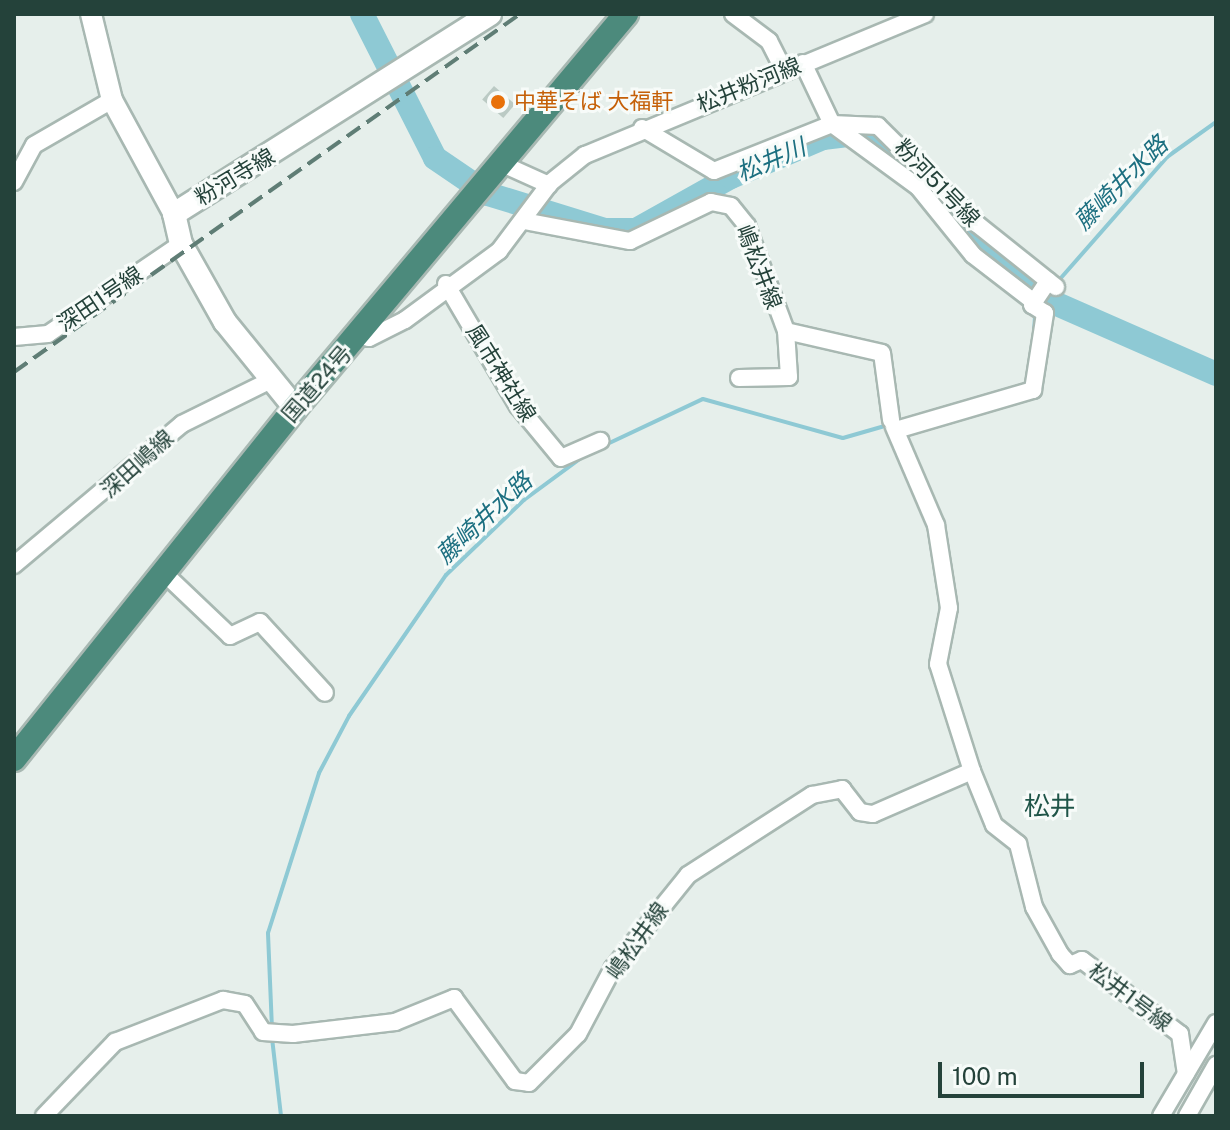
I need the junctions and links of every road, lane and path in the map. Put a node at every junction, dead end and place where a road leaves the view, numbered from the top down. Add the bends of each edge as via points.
1 (91, 14) edge
2 (490, 14) edge
3 (626, 14) edge
4 (733, 14) edge
5 (925, 14) edge
6 (803, 63) junction
7 (784, 71) junction
8 (112, 100) junction
9 (642, 128) junction
10 (836, 130) junction
11 (495, 165) junction
12 (14, 182) edge
13 (547, 187) junction
14 (174, 214) junction
15 (526, 218) junction
16 (181, 244) junction
17 (446, 284) junction
18 (1033, 304) junction
19 (786, 331) junction
20 (359, 336) junction
21 (14, 337) edge
22 (739, 378) dead end
23 (271, 380) junction
24 (295, 408) junction
25 (894, 425) junction
26 (600, 441) dead end
27 (14, 565) edge
28 (165, 574) junction
29 (325, 693) dead end
30 (14, 759) edge
31 (972, 771) junction
32 (1216, 1023) edge
33 (1216, 1065) edge
34 (1186, 1074) junction
35 (44, 1116) edge
36 (1161, 1116) edge
37 (1187, 1116) edge

1 - 8 street
2 - 14 main road, 粉河寺線
3 - 11 highway, 国道24号
4 - 7 street via 769,41
5 - 6 street, 松井粉河線
6 - 7 street, 松井粉河線
6 - 10 street
7 - 9 street, 松井粉河線
8 - 12 street via 34,145
8 - 14 street
9 - 10 street via 714,171
9 - 13 street, 松井粉河線 via 585,155
10 - 18 street via 918,187 973,255
10 - 18 street, 粉河51号線 via 878,126 977,224 1051,283
11 - 13 street
11 - 20 highway, 国道24号
13 - 15 street, 松井粉河線
14 - 16 main road, 粉河寺線
15 - 17 street, 松井粉河線 via 499,251
15 - 19 street, 嶋松井線 via 630,241 711,202 731,206 747,226
16 - 21 street, 深田1号線 via 48,334
16 - 23 main road, 粉河寺線 via 225,322
17 - 20 street, 松井粉河線 via 405,320 369,338
17 - 26 street, 風市神社線 via 518,406 561,458
18 - 25 street via 1045,313 1033,390
19 - 22 street via 789,377
19 - 25 street, 嶋松井線 via 882,353
20 - 24 highway, 国道24号
23 - 24 main road, 粉河寺線
23 - 27 street, 深田嶋線 via 182,424
24 - 28 highway, 国道24号
25 - 31 street, 嶋松井線 via 936,525 949,608 938,664
28 - 29 street via 230,636 260,622
28 - 30 highway, 国道24号
31 - 34 street, 松井1号線 via 994,825 1018,844 1034,907 1060,954 1070,965 1082,960 1180,1034
31 - 35 street, 嶋松井線 via 873,814 860,812 842,789 812,795 688,875 613,968 578,1034 529,1083 515,1081 454,998 395,1022 272,1034 245,1004 201,1004 115,1042 84,1067 80,1087
32 - 34 street
33 - 37 street
34 - 36 street

